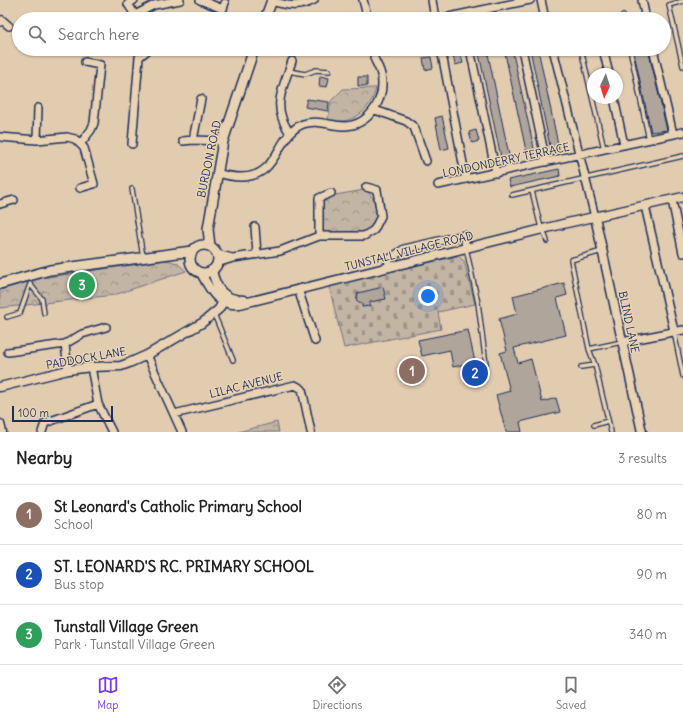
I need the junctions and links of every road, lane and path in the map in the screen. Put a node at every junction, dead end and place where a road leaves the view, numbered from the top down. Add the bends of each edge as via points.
1 (146, 0) edge
2 (180, 0) edge
3 (200, 0) edge
4 (314, 0) edge
5 (363, 0) edge
6 (432, 0) edge
7 (530, 0) edge
8 (541, 0) edge
9 (642, 0) edge
10 (271, 1) edge
11 (683, 1) edge
12 (131, 2) edge
13 (225, 3) dead end
14 (151, 7) junction
15 (134, 12) edge
16 (141, 12) edge
17 (267, 12) edge
18 (366, 12) edge
19 (434, 12) edge
20 (473, 12) edge
21 (544, 12) edge
22 (645, 12) edge
23 (0, 22) edge
24 (9, 26) dead end
25 (140, 56) edge
26 (252, 56) edge
27 (442, 56) edge
28 (471, 56) edge
29 (523, 56) edge
30 (555, 56) edge
31 (583, 56) edge
32 (604, 56) edge
33 (631, 56) edge
34 (655, 56) edge
35 (374, 58) dead end
36 (292, 61) dead end
37 (84, 62) dead end
38 (683, 66) edge
39 (607, 68) edge
40 (329, 71) dead end
41 (289, 72) junction
42 (201, 99) dead end
43 (615, 104) edge
44 (38, 108) dead end
45 (375, 110) junction
46 (289, 132) junction
47 (683, 132) edge
48 (673, 134) junction
49 (0, 137) edge
50 (37, 140) junction
51 (193, 140) junction
52 (649, 140) junction
53 (223, 141) junction
54 (183, 142) dead end
55 (80, 143) junction
56 (132, 144) dead end
57 (624, 145) junction
58 (604, 149) junction
59 (578, 155) junction
60 (683, 156) edge
61 (426, 161) dead end
62 (546, 162) junction
63 (496, 173) junction
64 (217, 174) junction
65 (466, 179) junction
66 (585, 180) junction
67 (438, 185) dead end
68 (366, 186) dead end
69 (80, 188) dead end
70 (132, 189) dead end
71 (532, 191) junction
72 (331, 193) dead end
73 (512, 195) dead end
74 (683, 197) edge
75 (14, 200) dead end
76 (672, 200) junction
77 (0, 204) edge
78 (645, 206) junction
79 (595, 217) junction
80 (255, 227) dead end
81 (208, 229) junction
82 (542, 229) junction
83 (319, 236) junction
84 (547, 241) dead end
85 (210, 246) junction
86 (195, 248) junction
87 (466, 248) junction
88 (602, 251) junction
89 (683, 253) edge
90 (174, 254) junction
91 (257, 254) junction
92 (143, 258) junction
93 (190, 263) junction
94 (216, 263) junction
95 (390, 267) junction
96 (201, 273) junction
97 (29, 280) junction
98 (0, 284) edge
99 (298, 289) junction
100 (224, 299) junction
101 (44, 313) dead end
102 (214, 314) junction
103 (7, 317) dead end
104 (106, 327) dead end
105 (683, 330) edge
106 (674, 331) junction
107 (315, 341) dead end
108 (622, 342) junction
109 (65, 344) junction
110 (589, 349) junction
111 (8, 352) dead end
112 (147, 355) junction
113 (233, 360) dead end
114 (486, 364) dead end
115 (595, 364) junction
116 (91, 367) junction
117 (581, 367) dead end
118 (68, 370) junction
119 (683, 376) edge
120 (0, 387) edge
121 (98, 404) junction
122 (174, 414) junction
123 (608, 421) junction
124 (0, 424) edge
125 (594, 425) dead end
126 (2, 432) edge
127 (42, 432) edge
128 (112, 432) edge
129 (182, 432) edge
130 (310, 432) edge
131 (611, 432) edge
132 (642, 432) edge

1 - 14 street
2 - 14 street
3 - 13 street via 223,9
4 - 10 street via 289,6
5 - 18 street
6 - 19 street
7 - 20 street
8 - 21 street
9 - 22 street
10 - 17 main road
11 - 38 lane via 670,5
12 - 15 street
14 - 16 street
23 - 24 street via 2,20
25 - 56 street
26 - 53 main road, BURDON ROAD
27 - 65 street
28 - 63 street
29 - 62 street
30 - 59 street
31 - 58 lane
32 - 39 street
33 - 52 lane
34 - 48 street
35 - 45 street via 382,85
36 - 41 street
37 - 55 street via 100,65 100,70 94,123
40 - 41 lane via 316,70 305,74
41 - 46 street via 280,99 279,112
42 - 51 street
43 - 57 street
44 - 50 street
45 - 46 street via 365,118 346,126 320,122 303,124
45 - 61 street via 406,121 414,127
46 - 64 street via 272,162 257,174 242,177
47 - 48 street, LONDONDERRY TERRACE
48 - 52 street, LONDONDERRY TERRACE
49 - 50 street
50 - 55 street via 67,137
51 - 53 street
51 - 54 street
52 - 57 street, LONDONDERRY TERRACE
53 - 64 main road, BURDON ROAD
55 - 69 street via 90,165 94,184
57 - 58 street, LONDONDERRY TERRACE
58 - 59 street, LONDONDERRY TERRACE
59 - 62 street, LONDONDERRY TERRACE
59 - 66 street
60 - 66 lane
62 - 63 street, LONDONDERRY TERRACE
63 - 65 street, LONDONDERRY TERRACE
64 - 81 main road, BURDON ROAD
65 - 67 street, LONDONDERRY TERRACE
66 - 71 lane
66 - 79 street
68 - 83 street via 377,190 381,216 374,230 364,236
70 - 92 lane
71 - 73 lane
71 - 82 lane
72 - 83 street via 318,198
74 - 76 street, TUNSTALL VILLAGE ROAD
75 - 77 street
76 - 78 street, TUNSTALL VILLAGE ROAD
76 - 89 street
78 - 79 street, TUNSTALL VILLAGE ROAD
78 - 106 street
79 - 82 street, TUNSTALL VILLAGE ROAD
79 - 88 street, BLIND LANE
80 - 91 street
81 - 85 main road, BURDON ROAD
81 - 86 main road, BURDON ROAD
82 - 84 lane
82 - 87 street, TUNSTALL VILLAGE ROAD
83 - 91 street via 280,251
85 - 86 main road
85 - 94 main road
86 - 90 main road
86 - 93 main road via 189,258
87 - 95 street, TUNSTALL VILLAGE ROAD
87 - 95 street via 464,235 404,249 388,260
87 - 114 lane via 478,303
88 - 108 street, BLIND LANE
88 - 110 lane via 571,260
90 - 92 main road
90 - 93 main road
91 - 94 street
92 - 97 main road via 65,268
93 - 96 main road
94 - 96 main road
94 - 100 street via 216,285
95 - 99 street, TUNSTALL VILLAGE ROAD
96 - 100 street via 214,296
97 - 98 main road
97 - 101 lane via 42,299
97 - 103 lane via 20,313
99 - 100 street, TUNSTALL VILLAGE ROAD via 234,305
99 - 107 street
100 - 102 street, PADDOCK LANE
102 - 112 street, PADDOCK LANE
102 - 113 lane
104 - 109 street via 82,334
105 - 106 street
106 - 108 street
106 - 119 lane
108 - 110 lane
108 - 132 street, BLIND LANE
109 - 111 street
109 - 118 street
110 - 115 lane
112 - 116 street, PADDOCK LANE via 121,366
112 - 122 street
115 - 117 lane
115 - 123 lane
116 - 118 street, PADDOCK LANE
116 - 121 street
118 - 120 street, PADDOCK LANE
121 - 127 street via 45,423
121 - 128 street
122 - 129 street
122 - 130 street, LILAC AVENUE via 295,385 302,389
123 - 125 lane
123 - 131 lane
124 - 126 street

